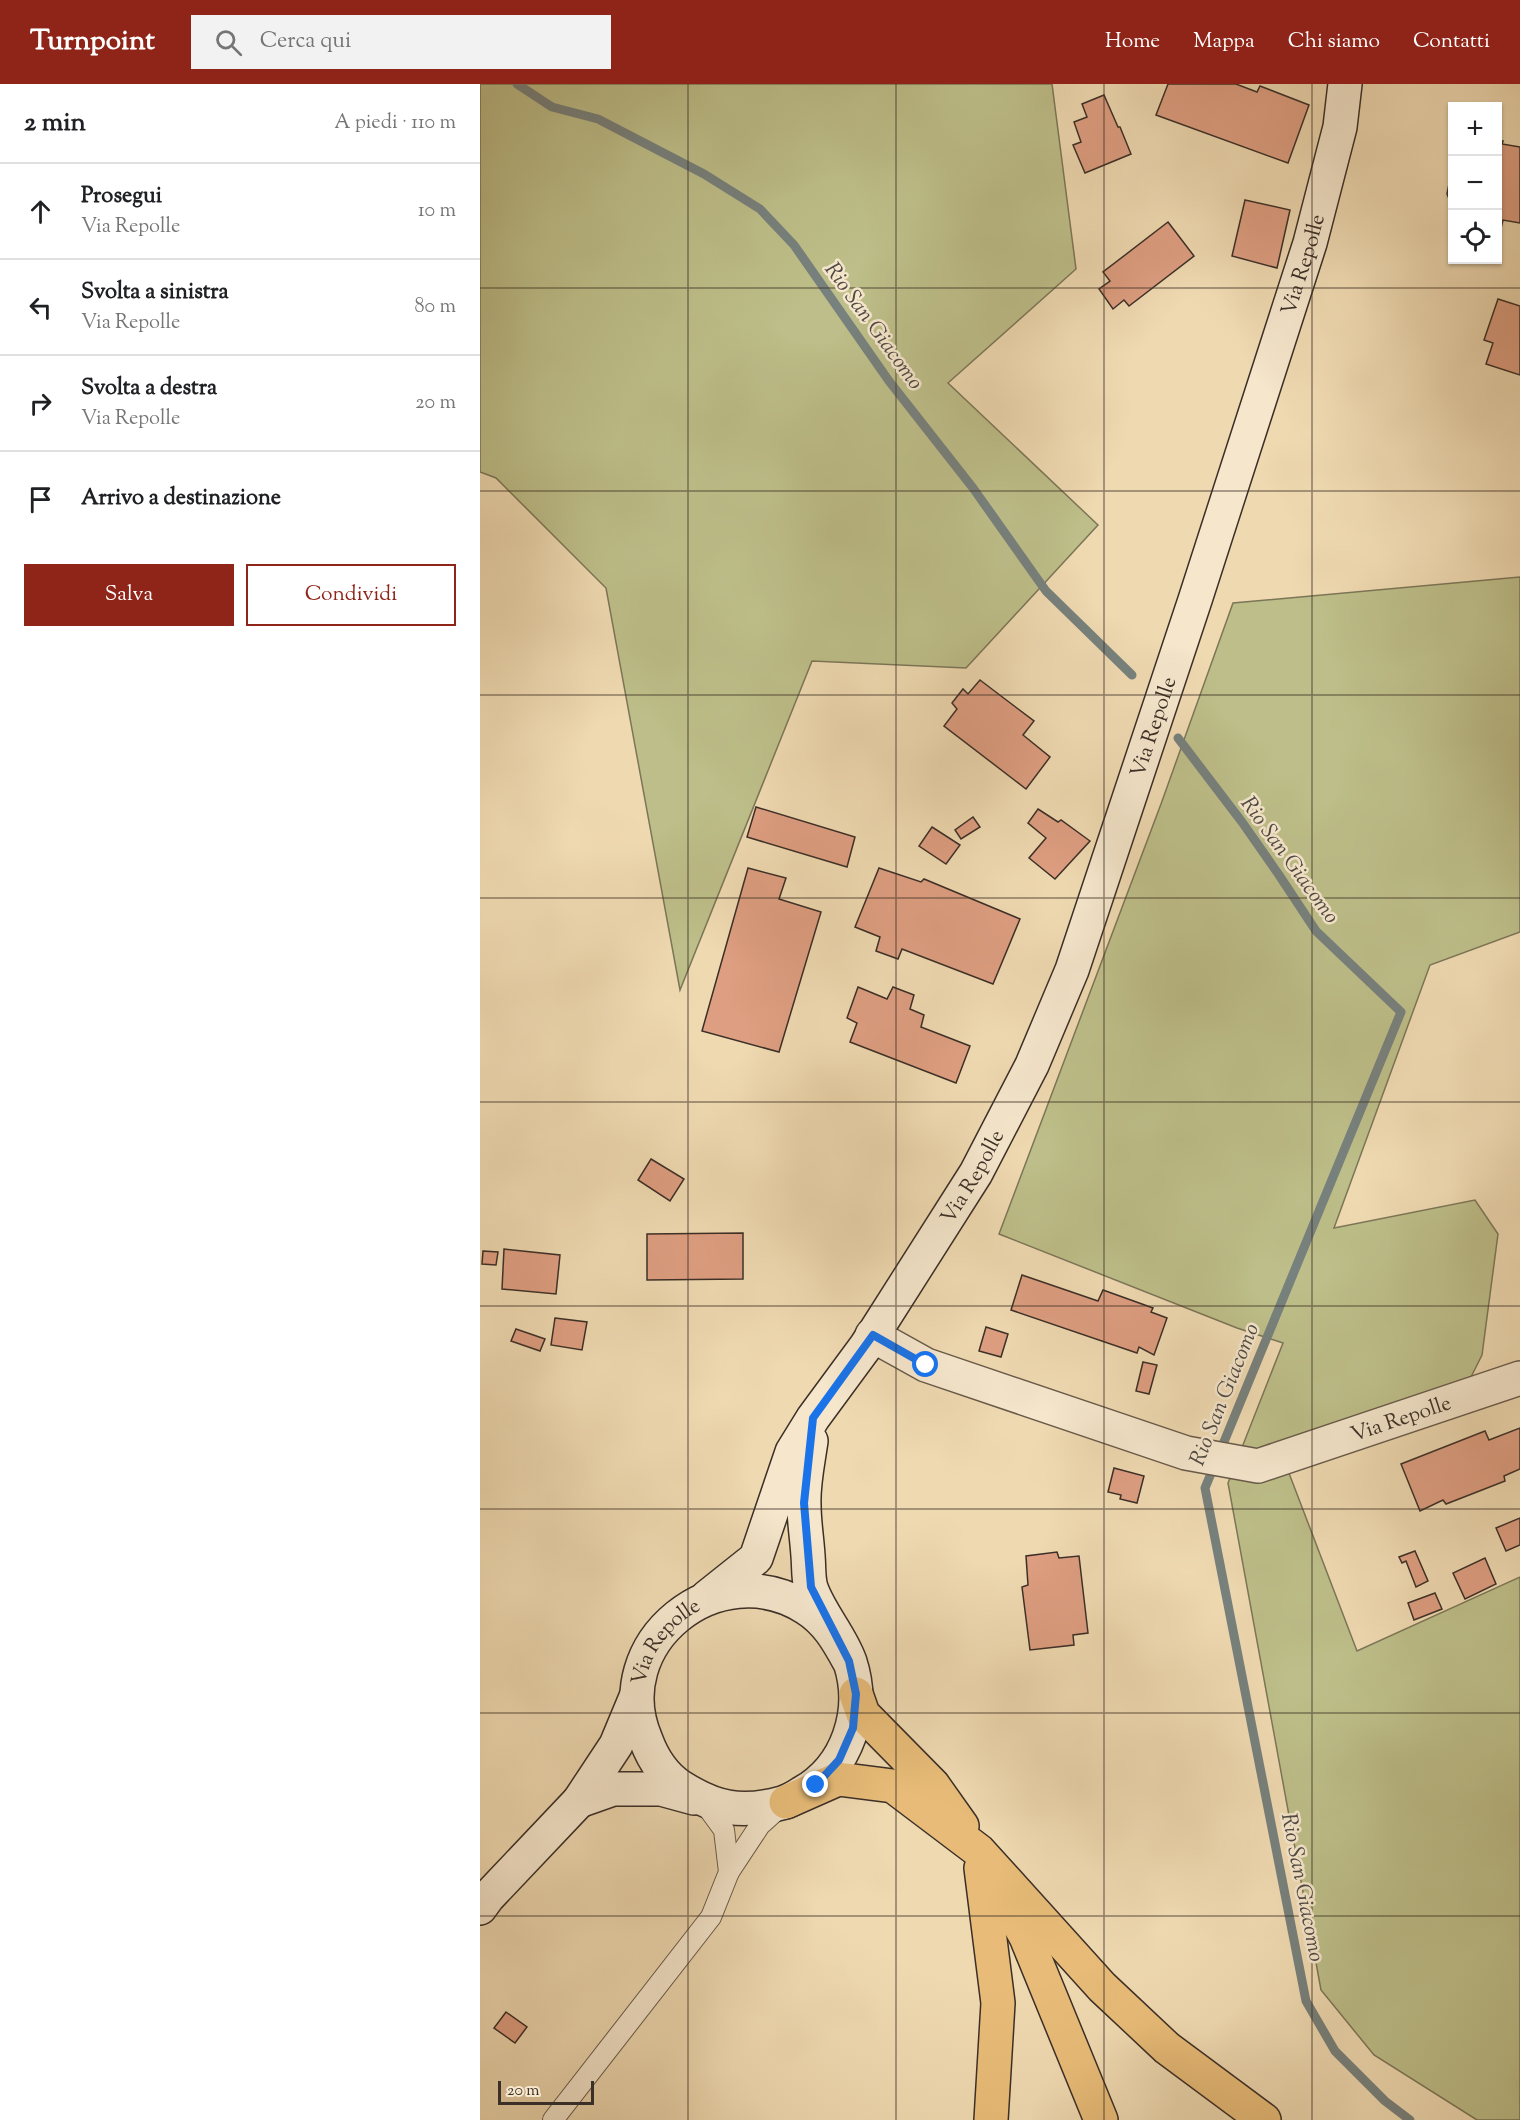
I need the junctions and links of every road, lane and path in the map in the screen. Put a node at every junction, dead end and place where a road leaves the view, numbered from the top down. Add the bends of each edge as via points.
1 (1345, 84) edge
2 (873, 1335) junction
3 (1520, 1378) edge
4 (813, 1418) junction
5 (707, 1597) junction
6 (849, 1661) junction
7 (856, 1694) junction
8 (636, 1696) junction
9 (702, 1800) junction
10 (579, 1801) junction
11 (786, 1802) junction
12 (979, 1851) junction
13 (729, 1872) junction
14 (480, 1908) edge
15 (553, 2120) edge
16 (991, 2120) edge
17 (1101, 2120) edge
18 (1264, 2120) edge

1 - 2 street, Via Repolle via 1340,128 1310,243 1072,970 1032,1065 976,1173
2 - 3 street, Via Repolle via 937,1369 1186,1453 1258,1466
2 - 4 street, Via Repolle
4 - 5 street, Via Repolle via 792,1452 756,1558
4 - 6 street, Via Repolle via 804,1503 811,1587
5 - 6 street, Via Repolle via 741,1590 775,1594 796,1603 832,1631
5 - 8 street, Via Repolle via 679,1613 657,1636 642,1665
6 - 7 street, Via Repolle
7 - 11 street, Via Repolle via 853,1728 839,1760 816,1785
7 - 12 highway via 863,1714 933,1785
8 - 9 street, Via Repolle via 640,1728 653,1758 674,1782
8 - 10 street, Via Repolle via 616,1744
9 - 10 street, Via Repolle via 661,1789 613,1789
9 - 11 street, Via Repolle via 729,1808 758,1809
9 - 13 lane via 724,1830
10 - 14 street, Via Repolle
11 - 12 highway via 838,1779 893,1786
11 - 13 lane via 760,1825
12 - 16 highway via 998,2003
12 - 17 highway via 1026,1937
12 - 18 highway via 1102,1987 1167,2048
13 - 15 lane via 711,1917

